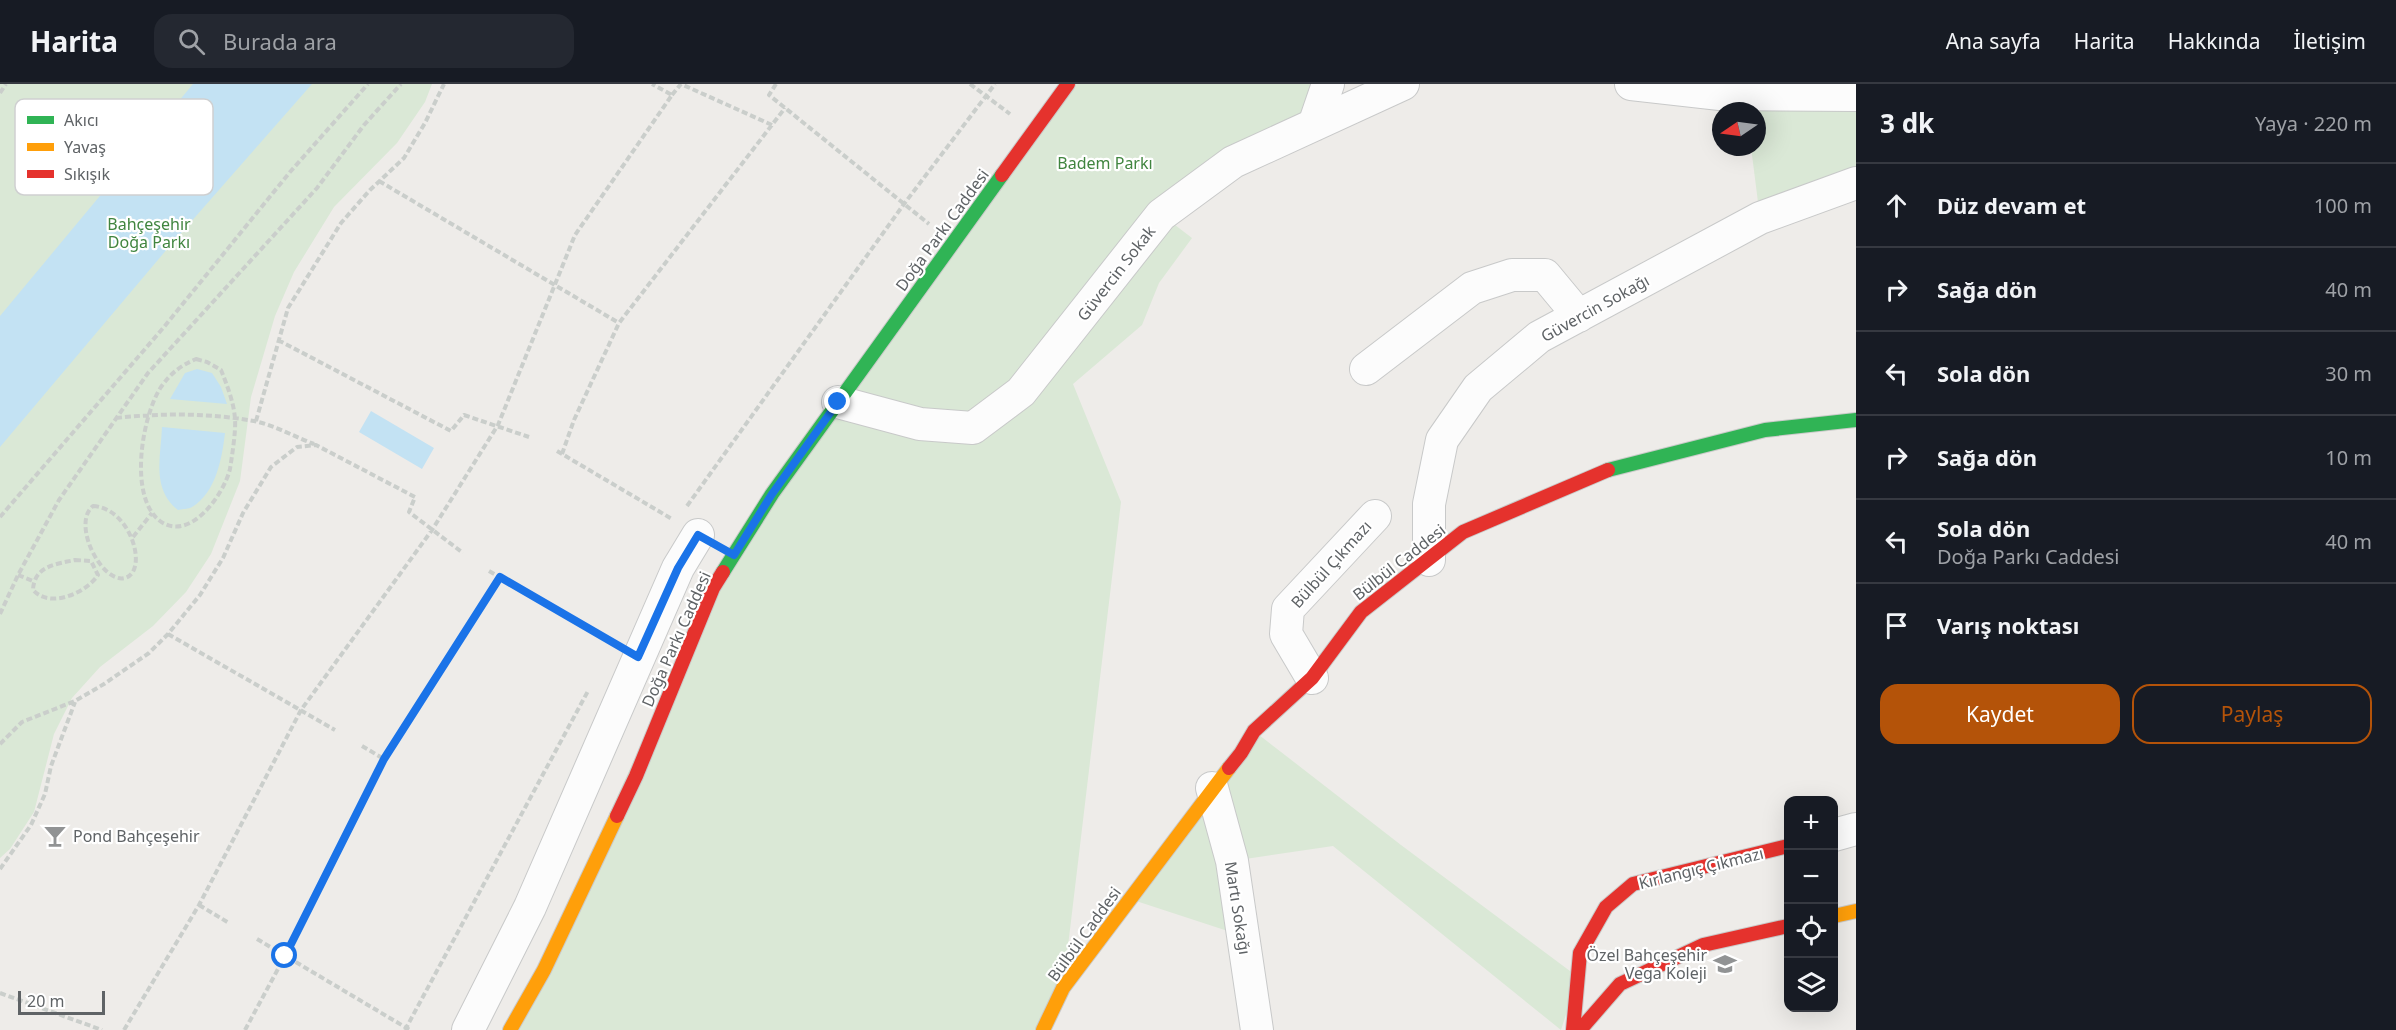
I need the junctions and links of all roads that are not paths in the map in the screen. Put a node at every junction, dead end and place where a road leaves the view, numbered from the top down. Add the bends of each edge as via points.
1 (1068, 84) edge
2 (1328, 84) edge
3 (1403, 84) edge
4 (1631, 84) edge
5 (1856, 95) edge
6 (1314, 125) junction
7 (1856, 183) edge
8 (1579, 316) junction
9 (1366, 369) dead end
10 (838, 402) junction
11 (1856, 420) edge
12 (1375, 516) dead end
13 (687, 528) road end
14 (1428, 560) junction
15 (1312, 678) junction
16 (1212, 788) junction
17 (1856, 829) edge
18 (1838, 834) edge
19 (1784, 847) edge
20 (1856, 911) edge
21 (1838, 915) edge
22 (1784, 927) edge
23 (1255, 1015) edge
24 (468, 1030) edge
25 (510, 1030) edge
26 (1043, 1030) edge
27 (1231, 1030) edge
28 (1573, 1030) edge
29 (1580, 1030) edge

1 - 10 street, Doğa Parkı Caddesi
2 - 6 street
3 - 6 street, Güvercin Sokak
4 - 5 street via 1720,94
6 - 10 street, Güvercin Sokak via 1233,162 1161,215 1021,392 974,428 920,424
7 - 8 street, Güvercin Sokağı via 1760,218
8 - 9 street via 1545,275 1512,275 1472,288
8 - 14 street, Güvercin Sokağı via 1539,337 1478,388 1442,440 1429,504
10 - 25 street, Doğa Parkı Caddesi via 772,494 713,588 636,776 544,970
11 - 14 street, Bülbül Caddesi via 1765,430 1598,473 1463,532
12 - 15 street, Bülbül Çıkmazı via 1288,609 1286,633
13 - 24 street via 678,568 530,907
14 - 15 street, Bülbül Caddesi via 1361,612
15 - 16 street, Bülbül Caddesi via 1254,731
16 - 23 street, Martı Sokağı via 1232,861
16 - 26 street, Bülbül Caddesi via 1063,988
17 - 18 street
19 - 28 street, Kırlangıç Çıkmazı via 1633,884 1606,907 1580,953
20 - 21 street
22 - 29 street via 1703,945 1620,984
23 - 27 street

